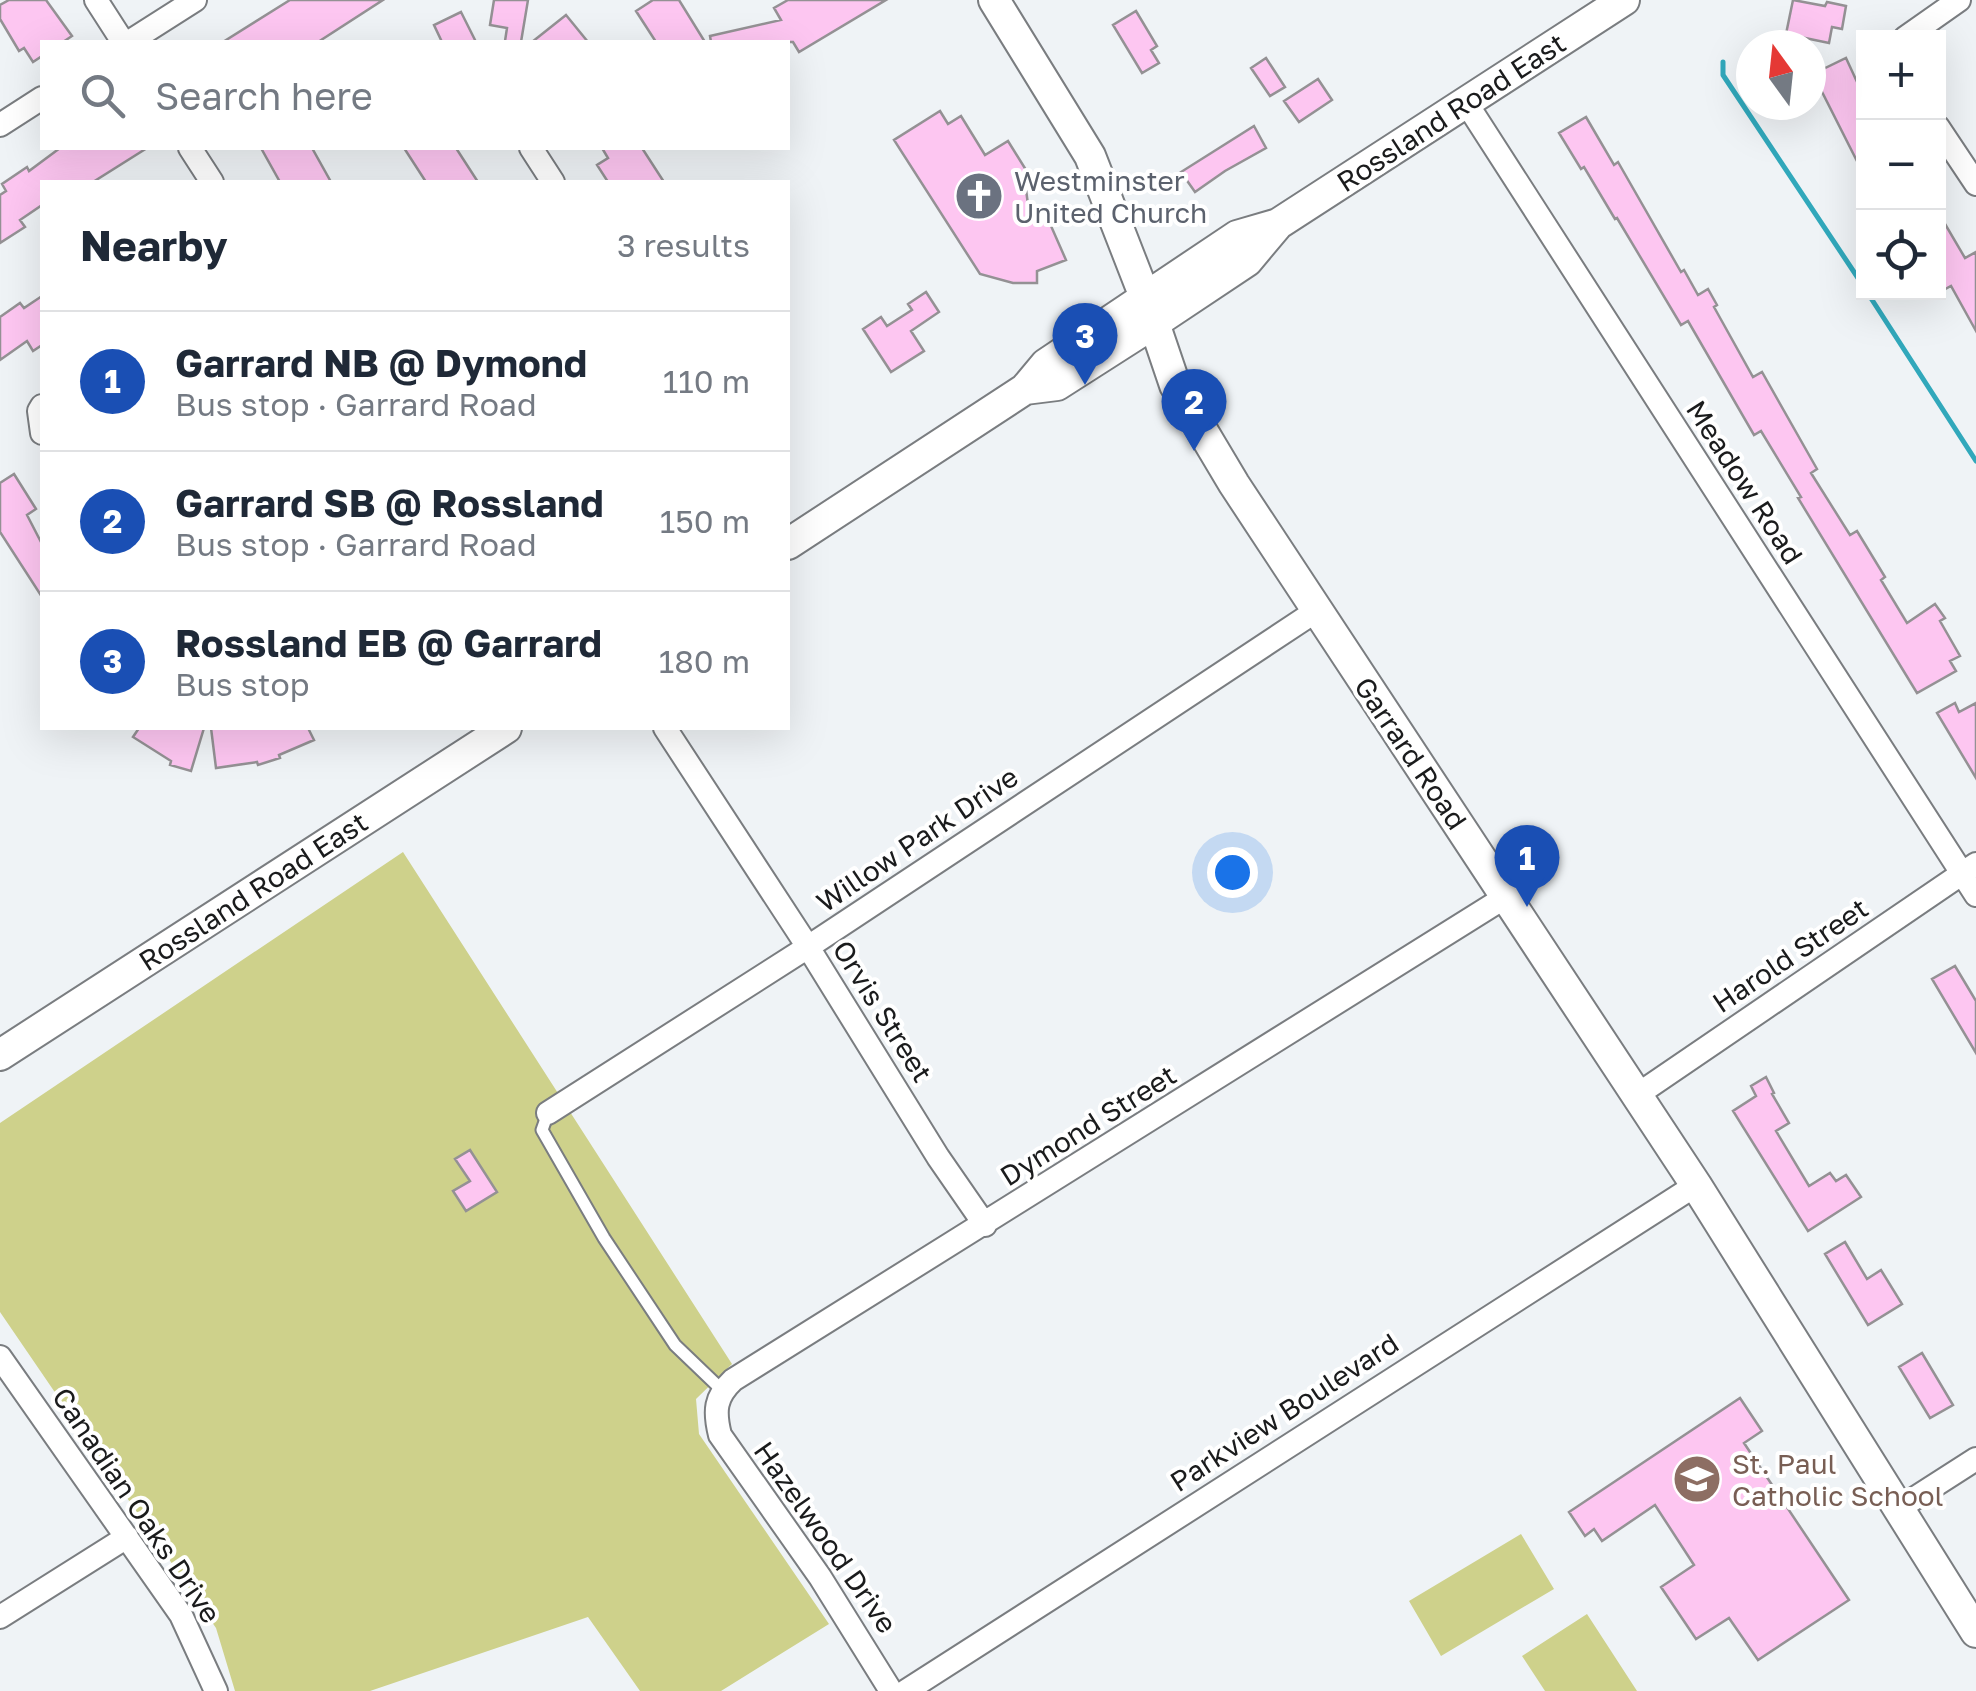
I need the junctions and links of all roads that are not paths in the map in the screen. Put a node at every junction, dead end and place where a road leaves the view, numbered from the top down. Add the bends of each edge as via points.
1 (96, 0) edge
2 (195, 0) edge
3 (994, 0) edge
4 (1624, 0) edge
5 (1959, 0) edge
6 (1917, 30) edge
7 (125, 40) edge
8 (129, 40) edge
9 (40, 99) edge
10 (1465, 101) junction
11 (0, 125) edge
12 (1946, 139) edge
13 (191, 150) edge
14 (531, 150) edge
15 (211, 180) edge
16 (552, 180) edge
17 (1976, 184) edge
18 (1149, 310) junction
19 (790, 543) edge
20 (1316, 611) junction
21 (503, 730) edge
22 (667, 730) edge
23 (1969, 869) edge
24 (1976, 895) edge
25 (1507, 896) junction
26 (808, 948) junction
27 (0, 1055) edge
28 (1637, 1095) junction
29 (548, 1113) joint
30 (1696, 1185) junction
31 (985, 1225) junction
32 (0, 1357) edge
33 (722, 1390) junction
34 (1976, 1459) edge
35 (1898, 1509) junction
36 (126, 1537) junction
37 (0, 1616) edge
38 (1976, 1632) edge
39 (216, 1691) edge
40 (890, 1691) edge
41 (906, 1691) edge

1 - 7 street
2 - 8 street
3 - 18 street, Garrard Road via 1090,156
4 - 10 street, Rossland Road East
5 - 6 street
9 - 11 street
10 - 18 street, Rossland Road East via 1278,224 1237,236
10 - 23 street, Meadow Road
12 - 17 street
13 - 15 street
14 - 16 street
18 - 19 street, Rossland Road East via 1046,364 1026,389
18 - 20 street, Garrard Road via 1186,406
20 - 25 street, Garrard Road
20 - 26 street, Willow Park Drive
21 - 27 street, Rossland Road East
22 - 26 street, Orvis Street
23 - 24 street, Meadow Road
23 - 28 street, Harold Street
25 - 28 street, Garrard Road
25 - 31 street, Dymond Street
26 - 29 street, Willow Park Drive
26 - 31 street, Orvis Street
28 - 30 street, Garrard Road
29 - 33 lane via 542,1130 604,1238 675,1346
30 - 35 street, Garrard Road
30 - 41 street, Parkview Boulevard
31 - 33 street, Dymond Street
32 - 36 street, Canadian Oaks Drive
33 - 40 street, Hazelwood Drive via 715,1415 730,1452
34 - 35 street
35 - 38 street, Garrard Road
36 - 37 street
36 - 39 street, Canadian Oaks Drive via 181,1615

